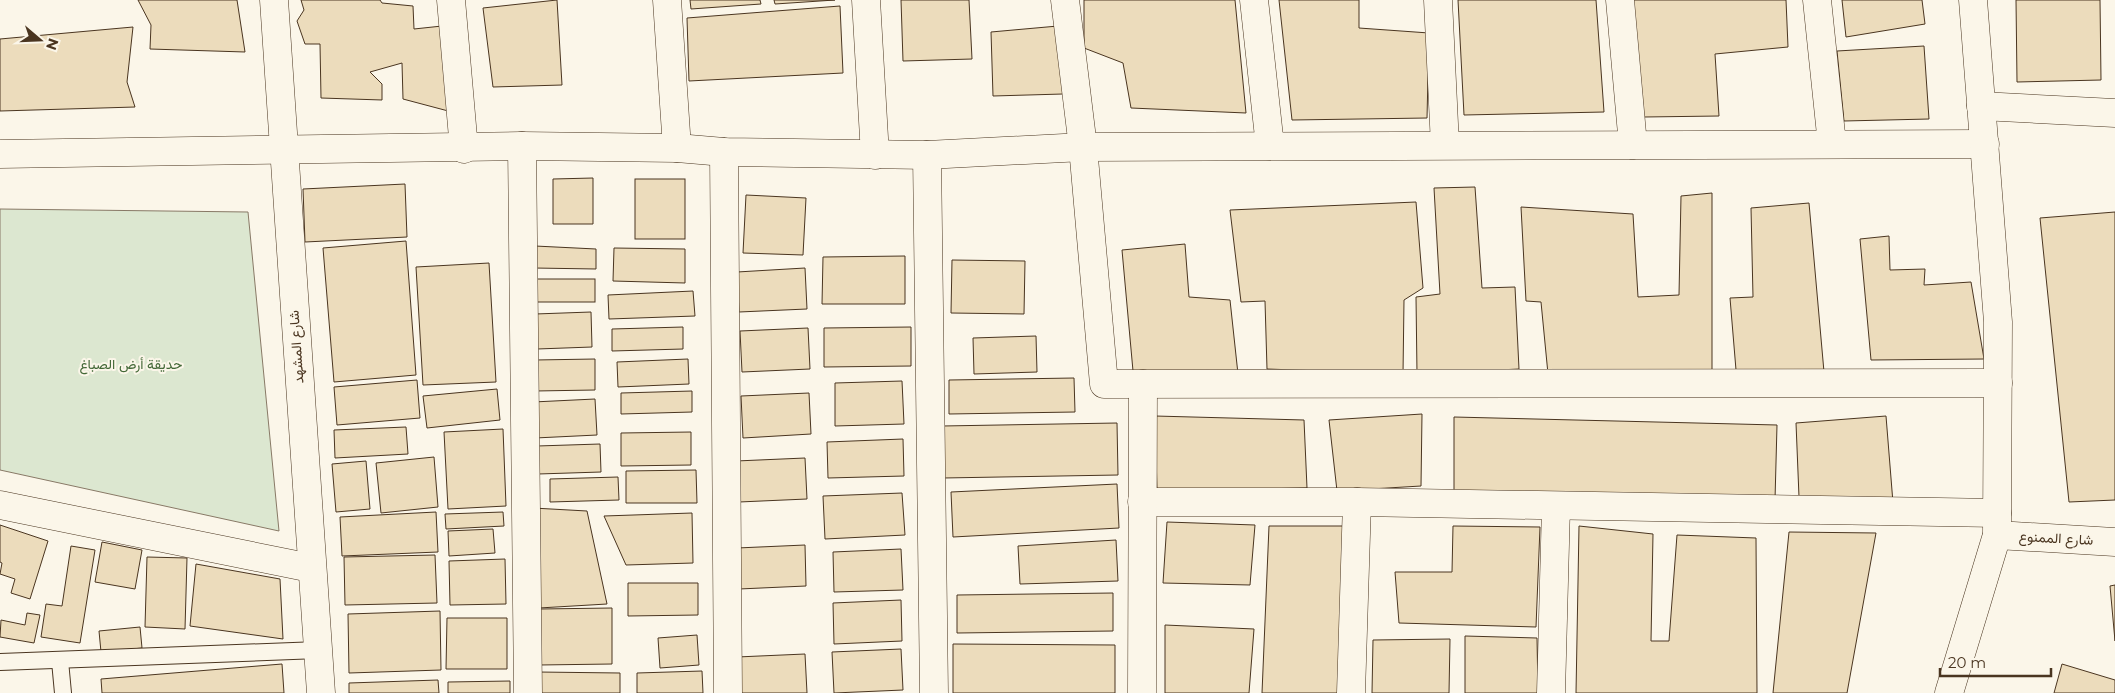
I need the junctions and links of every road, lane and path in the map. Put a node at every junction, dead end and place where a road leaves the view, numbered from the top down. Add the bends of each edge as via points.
1 (274, 0) edge
2 (451, 0) edge
3 (666, 0) edge
4 (866, 0) edge
5 (1065, 0) edge
6 (1254, 0) edge
7 (1438, 0) edge
8 (1620, 0) edge
9 (1817, 0) edge
10 (1973, 0) edge
11 (1981, 106) junction
12 (2115, 113) edge
13 (1832, 144) junction
14 (1985, 144) junction
15 (1444, 145) junction
16 (1633, 145) junction
17 (522, 146) junction
18 (1270, 146) junction
19 (1083, 147) junction
20 (464, 148) junction
21 (677, 148) junction
22 (282, 150) junction
23 (724, 152) junction
24 (0, 154) edge
25 (876, 155) junction
26 (927, 155) junction
27 (1998, 383) junction
28 (1143, 384) junction
29 (1142, 502) junction
30 (1357, 502) junction
31 (0, 505) edge
32 (1556, 506) junction
33 (1997, 524) junction
34 (2115, 542) edge
35 (312, 568) junction
36 (319, 650) junction
37 (60, 661) junction
38 (0, 662) edge
39 (63, 693) edge
40 (322, 693) edge
41 (528, 693) edge
42 (728, 693) edge
43 (934, 693) edge
44 (1142, 693) edge
45 (1351, 693) edge
46 (1552, 693) edge
47 (1949, 693) edge

1 - 22 street, شارع المشهد
2 - 20 street
3 - 21 street
4 - 25 street
5 - 19 street
6 - 18 street
7 - 15 street
8 - 16 street
9 - 13 street
10 - 11 street
11 - 12 street
11 - 14 street
13 - 14 street
13 - 16 street
14 - 27 street via 1998,322
15 - 16 street
15 - 18 street
17 - 20 street
17 - 21 street
17 - 41 street
18 - 19 street
19 - 26 street
19 - 28 street via 1104,384
20 - 22 street
21 - 23 street
22 - 24 street
22 - 35 street, شارع المشهد
23 - 25 street
23 - 42 street
25 - 26 street
26 - 43 street
27 - 28 street
27 - 33 street
28 - 29 street
29 - 30 street, شارع الممنوع
29 - 44 street
30 - 32 street, شارع الممنوع
30 - 45 street
31 - 35 street
32 - 33 street, شارع الممنوع
32 - 46 street
33 - 34 street, شارع الممنوع
33 - 47 street
35 - 36 street, شارع المشهد
36 - 37 lane
36 - 40 street, شارع المشهد
37 - 38 lane
37 - 39 lane

